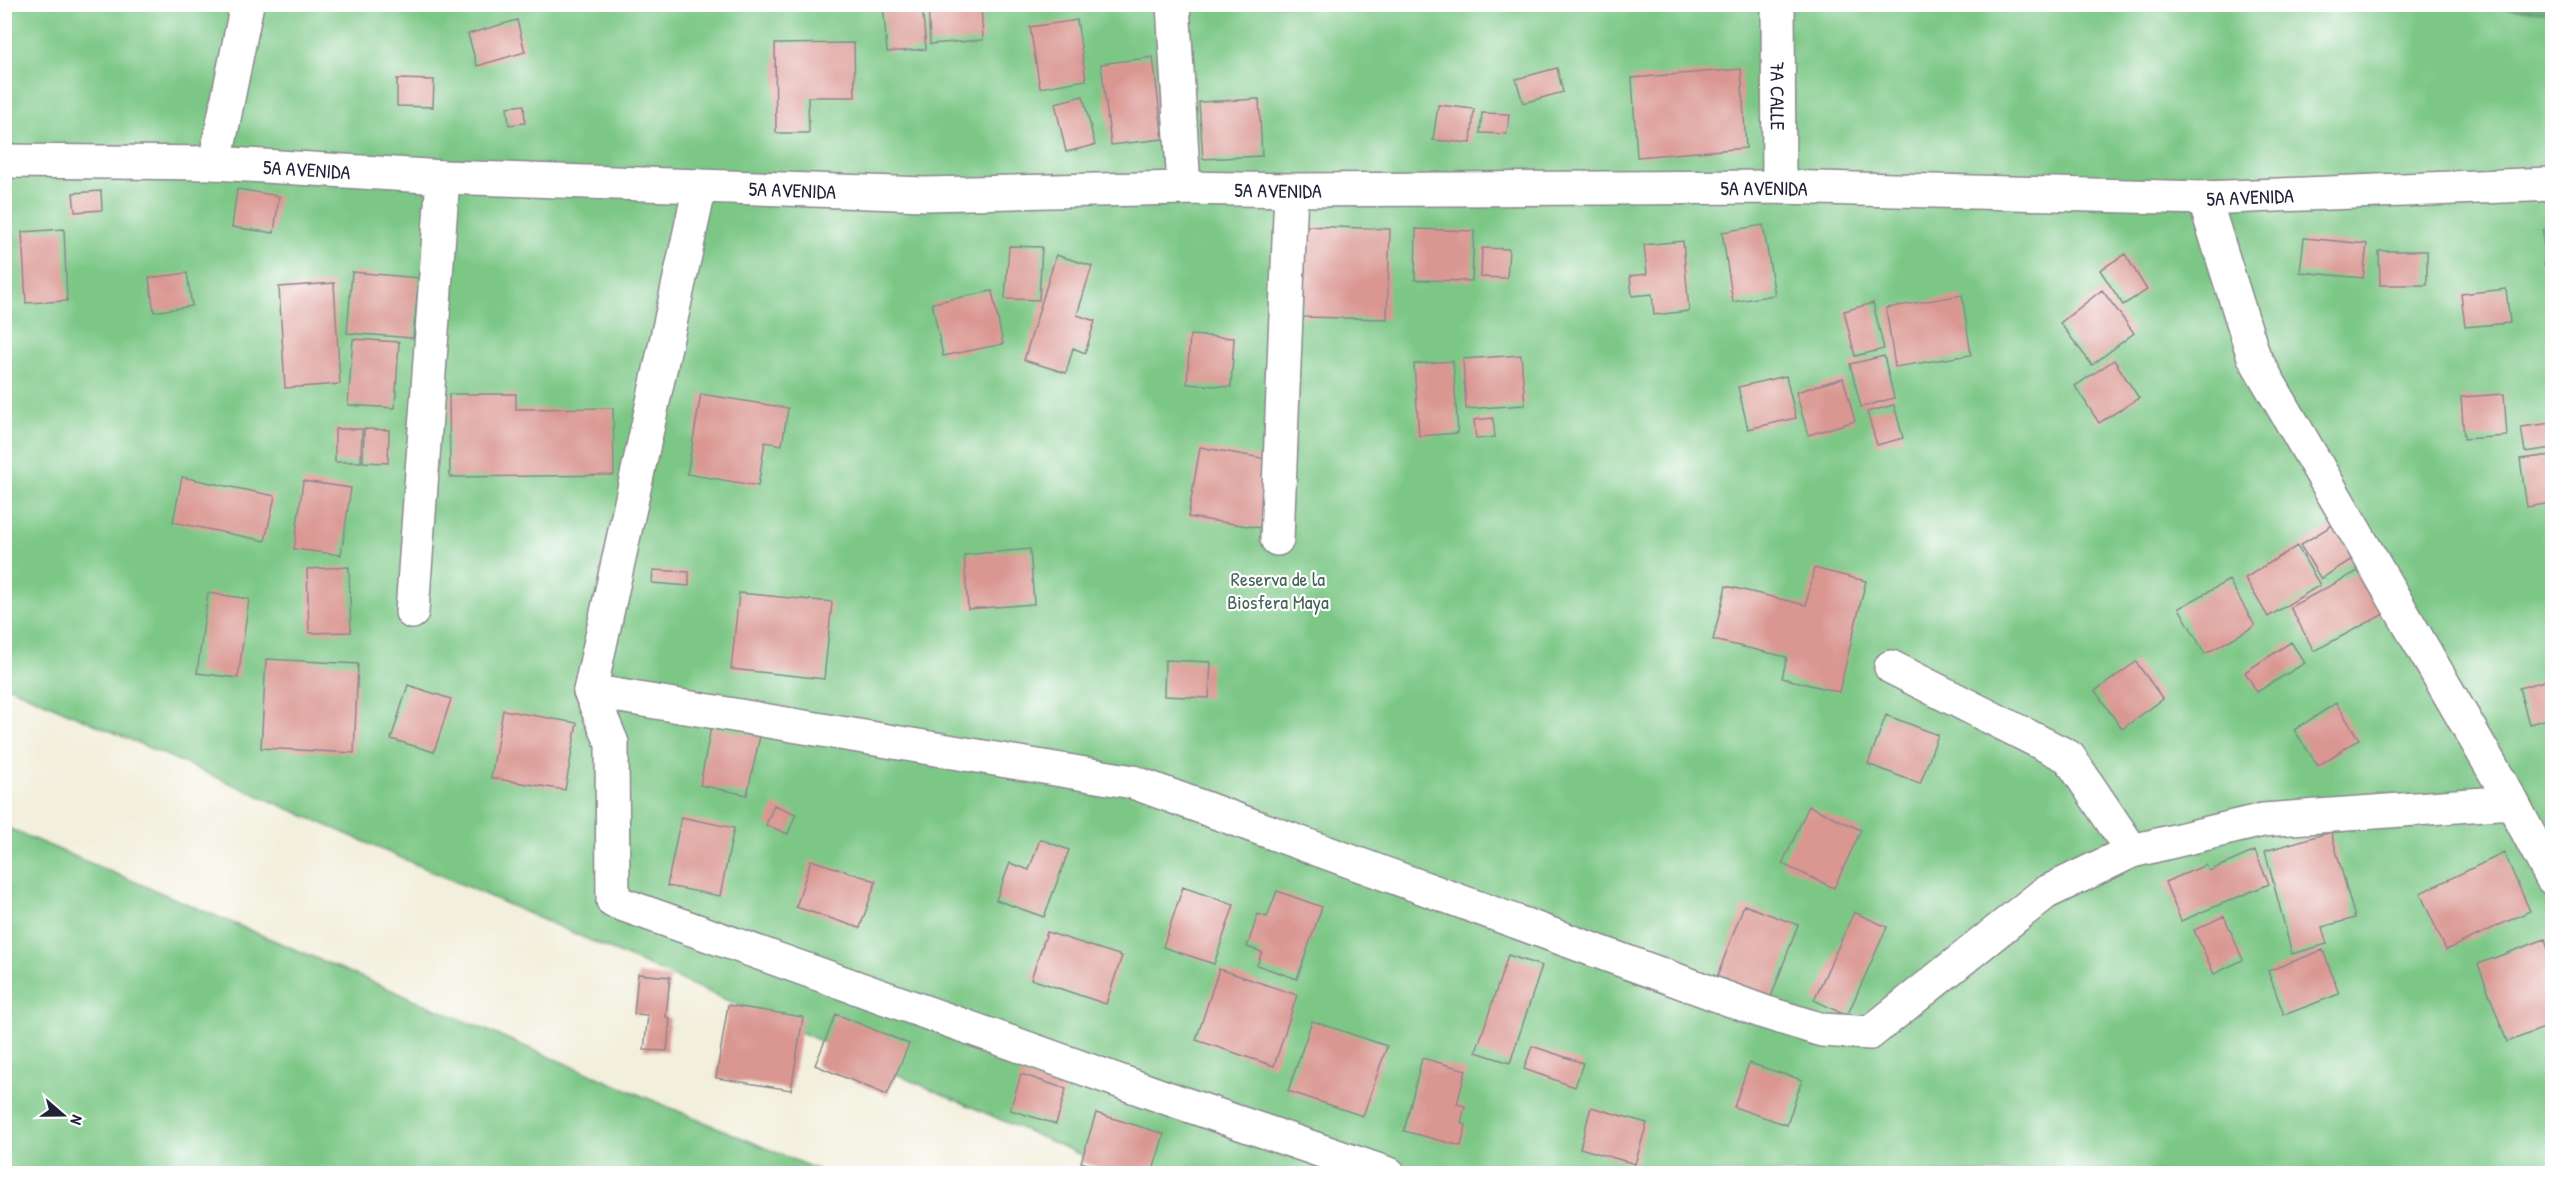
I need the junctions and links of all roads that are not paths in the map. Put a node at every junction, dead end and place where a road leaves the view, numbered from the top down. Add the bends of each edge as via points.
1 (247, 4) edge
2 (1173, 4) edge
3 (1778, 4) edge
4 (4, 161) edge
5 (215, 163) junction
6 (443, 177) junction
7 (2553, 184) edge
8 (700, 186) junction
9 (1779, 187) junction
10 (1184, 188) junction
11 (1291, 190) junction
12 (2204, 198) junction
13 (1277, 539) dead end
14 (412, 612) dead end
15 (1892, 667) dead end
16 (590, 691) junction
17 (2511, 802) junction
18 (2132, 851) junction
19 (2553, 878) edge
20 (1389, 1173) edge

1 - 5 street
2 - 10 street
3 - 9 street, 7A CALLE
4 - 5 street, 5A AVENIDA
5 - 6 street, 5A AVENIDA
6 - 8 street, 5A AVENIDA
6 - 14 street
7 - 12 street, 5A AVENIDA
8 - 10 street, 5A AVENIDA via 925,194
8 - 16 street
9 - 11 street, 5A AVENIDA
9 - 12 street, 5A AVENIDA
10 - 11 street, 5A AVENIDA
11 - 13 street
12 - 17 street via 2254,357
15 - 18 street via 2068,757
16 - 18 street via 1132,782 1822,1030 1870,1033 2045,893
16 - 20 street via 612,744 613,901
17 - 18 street via 2264,820
17 - 19 street

